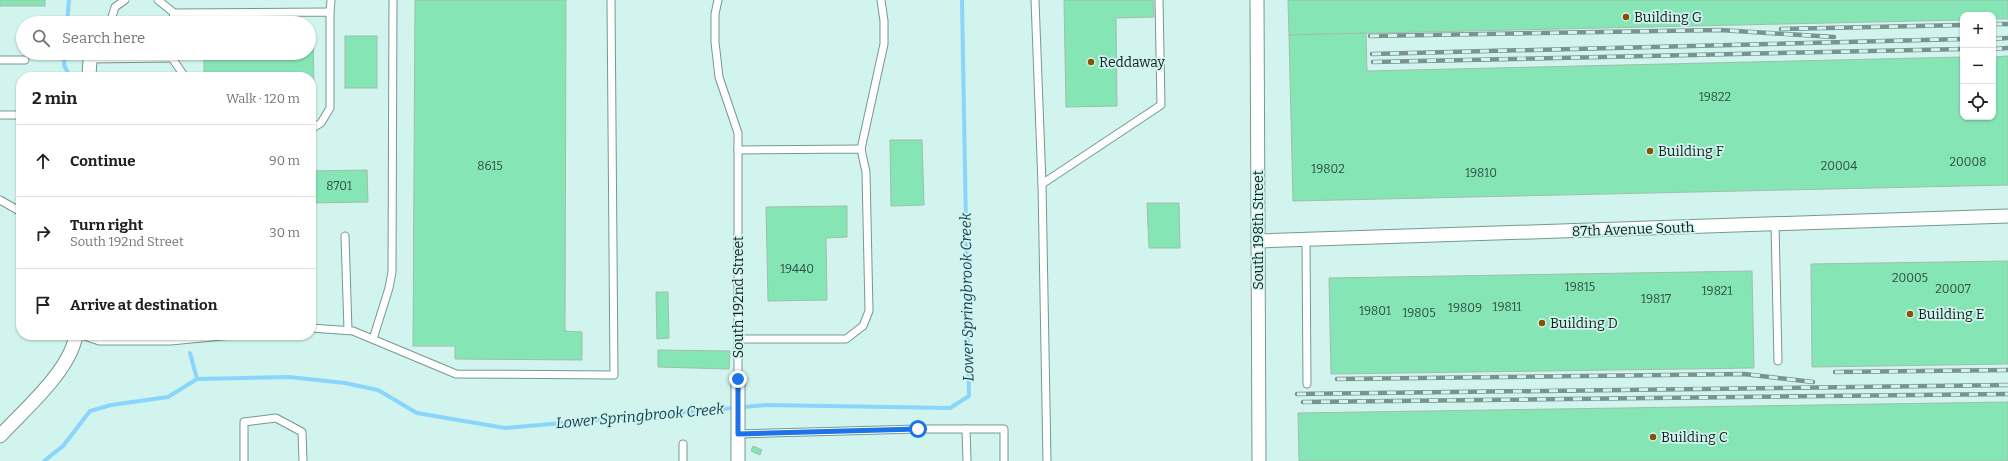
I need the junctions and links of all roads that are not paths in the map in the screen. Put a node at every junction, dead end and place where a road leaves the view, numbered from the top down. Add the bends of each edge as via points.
1 (125, 0) edge
2 (158, 0) edge
3 (331, 0) edge
4 (393, 0) edge
5 (611, 0) edge
6 (718, 0) edge
7 (881, 0) edge
8 (1035, 0) edge
9 (1159, 0) edge
10 (1257, 0) edge
11 (330, 12) junction
12 (174, 13) junction
13 (112, 16) edge
14 (173, 16) edge
15 (0, 60) edge
16 (25, 60) dead end
17 (95, 60) edge
18 (174, 60) edge
19 (91, 72) edge
20 (182, 72) edge
21 (0, 115) edge
22 (16, 115) edge
23 (316, 126) edge
24 (861, 149) junction
25 (738, 150) junction
26 (1042, 184) junction
27 (0, 200) edge
28 (16, 209) edge
29 (2008, 216) edge
30 (1775, 224) junction
31 (345, 236) dead end
32 (1306, 240) junction
33 (1258, 241) junction
34 (316, 328) edge
35 (348, 330) junction
36 (373, 339) junction
37 (738, 339) junction
38 (75, 340) edge
39 (96, 340) edge
40 (181, 340) edge
41 (1778, 361) dead end
42 (738, 379) joint
43 (1308, 384) dead end
44 (738, 428) junction
45 (966, 429) junction
46 (0, 436) edge
47 (683, 444) dead end
48 (244, 461) edge
49 (302, 461) edge
50 (683, 461) edge
51 (738, 461) edge
52 (967, 461) edge
53 (1004, 461) edge
54 (1047, 461) edge
55 (1259, 461) edge

1 - 13 lane via 114,7
2 - 12 lane
3 - 11 lane
4 - 36 lane via 392,272
5 - 36 lane via 614,375 456,374
6 - 25 lane, South 192nd Street via 715,42 719,77 738,133
7 - 24 lane via 884,44
8 - 26 lane
9 - 26 lane via 1161,105
10 - 33 street, South 198th Street
11 - 12 lane
11 - 23 lane via 330,108 321,123
12 - 14 lane
15 - 16 lane
17 - 19 street
18 - 20 lane
21 - 22 lane
24 - 25 lane
24 - 37 lane via 866,172 870,311 863,326 846,339
25 - 37 lane, South 192nd Street
26 - 54 lane
27 - 28 lane
29 - 30 street, 87th Avenue South
30 - 32 street, 87th Avenue South
30 - 41 lane
31 - 35 lane
32 - 33 street, 87th Avenue South
32 - 43 lane
33 - 55 street, South 198th Street
34 - 35 lane
35 - 36 lane
37 - 42 lane, South 192nd Street
38 - 46 street via 62,368
39 - 40 lane
42 - 44 street, South 192nd Street
44 - 45 lane
44 - 51 street, South 192nd Street
45 - 52 lane
45 - 53 lane via 1004,429
47 - 50 lane
48 - 49 lane via 244,422 276,418 302,432

